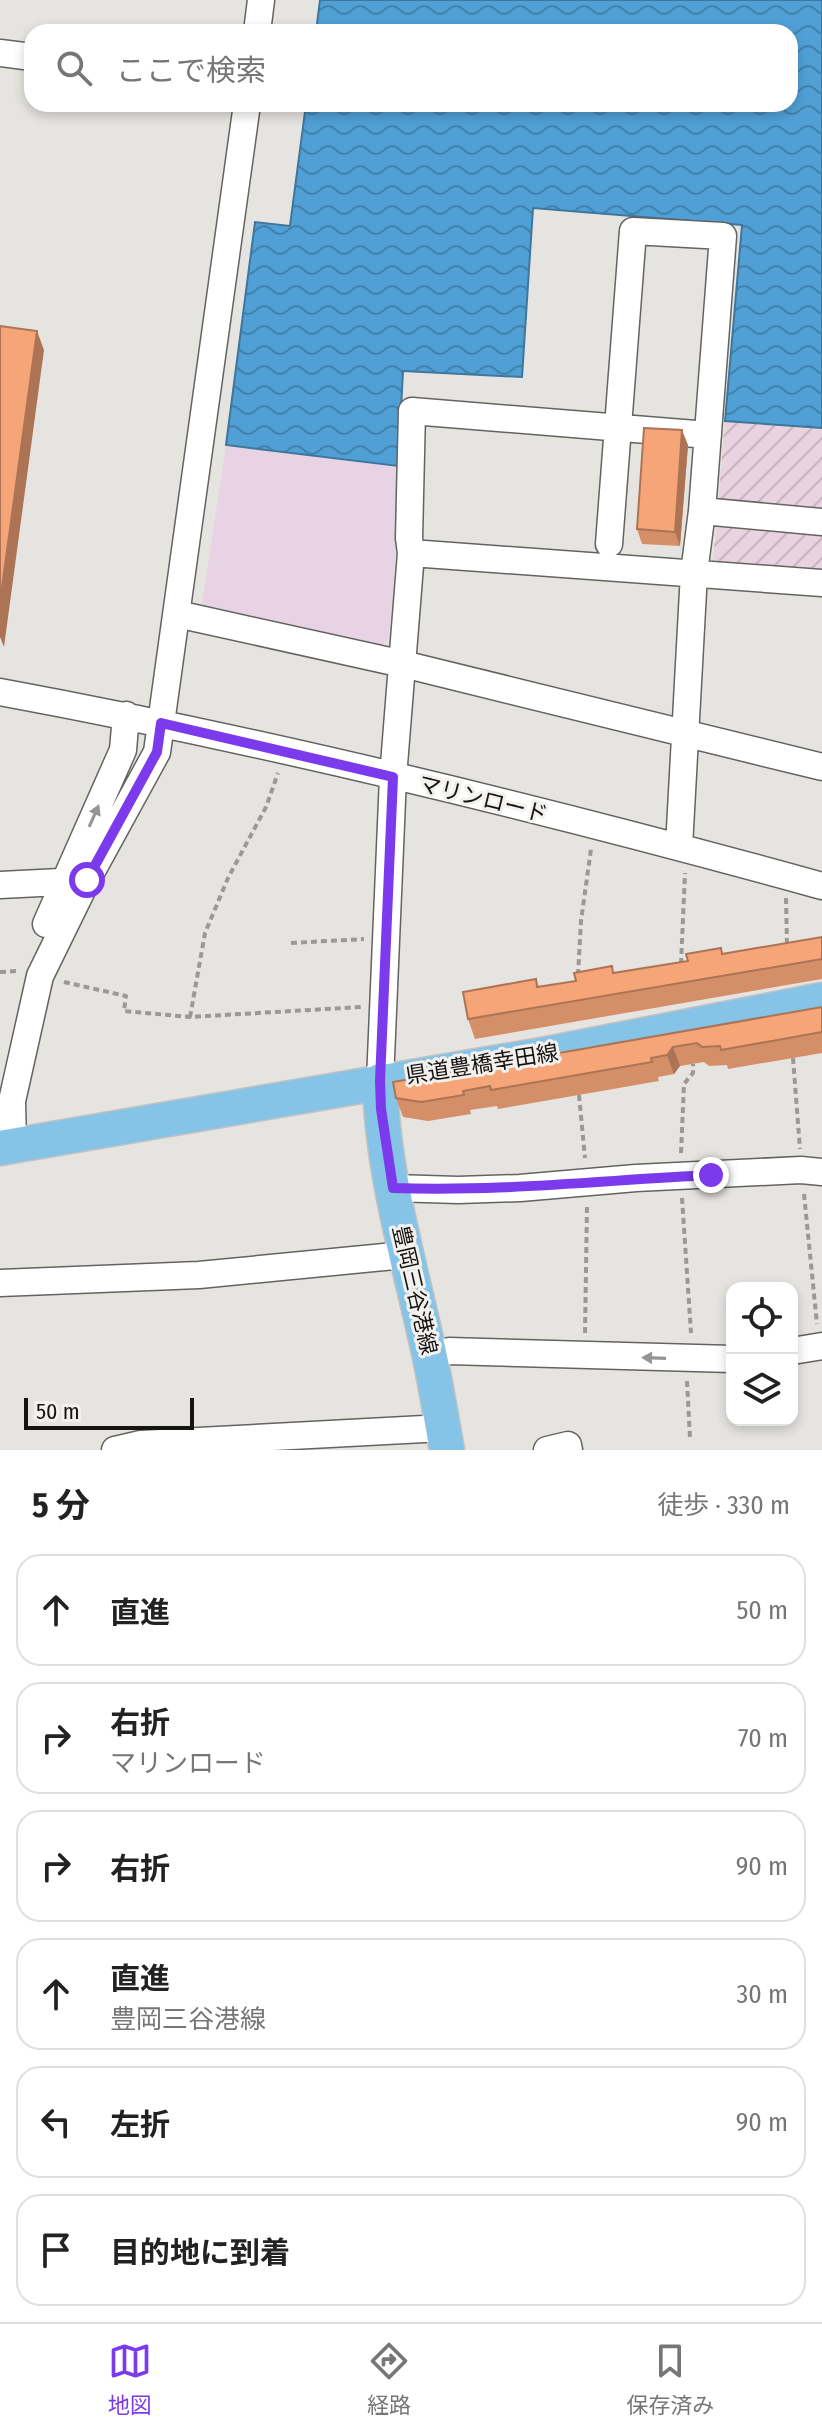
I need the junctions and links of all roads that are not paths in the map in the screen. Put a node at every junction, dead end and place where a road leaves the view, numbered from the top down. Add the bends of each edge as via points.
1 (261, 0) edge
2 (258, 24) edge
3 (0, 53) edge
4 (24, 56) edge
5 (246, 112) edge
6 (618, 428) junction
7 (708, 435) junction
8 (702, 511) junction
9 (822, 522) edge
10 (609, 544) dead end
11 (411, 553) junction
12 (694, 573) junction
13 (822, 583) edge
14 (177, 614) junction
15 (403, 664) junction
16 (0, 692) edge
17 (126, 715) junction
18 (161, 723) junction
19 (687, 734) junction
20 (822, 767) edge
21 (393, 777) junction
22 (679, 847) junction
23 (76, 881) junction
24 (0, 885) edge
25 (822, 886) edge
26 (22, 973) edge
27 (822, 1000) edge
28 (380, 1081) junction
29 (6, 1147) edge
30 (812, 1171) edge
31 (393, 1188) junction
32 (405, 1255) junction
33 (0, 1283) edge
34 (821, 1346) edge
35 (798, 1350) edge
36 (429, 1354) junction
37 (726, 1359) edge
38 (445, 1439) edge
39 (142, 1447) edge
40 (115, 1450) edge
41 (547, 1450) edge
42 (569, 1450) edge

1 - 2 street
3 - 4 street
5 - 14 street
6 - 7 street
6 - 7 street via 633,231 723,236
6 - 10 street
6 - 11 street via 412,411
7 - 8 street
8 - 9 street
8 - 12 street
11 - 12 street
11 - 15 street
12 - 13 street
12 - 19 street
14 - 15 street
14 - 18 street
15 - 19 street
15 - 21 street
16 - 17 street, マリンロード
17 - 18 street, マリンロード
23 -> 17 street via 123,750
18 - 21 street, マリンロード
18 - 23 street via 157,752
19 - 20 street
19 - 22 street
21 - 22 street, マリンロード
21 - 28 street
22 - 25 street, マリンロード
23 - 24 street
23 - 26 street
26 - 29 street
27 - 28 main road, 県道豊橋幸田線
28 - 29 main road, 県道豊橋幸田線
28 - 31 main road, 豊岡三谷港線
30 - 31 street via 458,1190
31 - 32 main road, 豊岡三谷港線
32 - 33 street via 199,1275
32 - 36 main road, 豊岡三谷港線
34 - 35 street
37 -> 36 street
36 - 38 main road, 豊岡三谷港線
38 - 39 street
39 - 40 street
41 - 42 street via 568,1445

